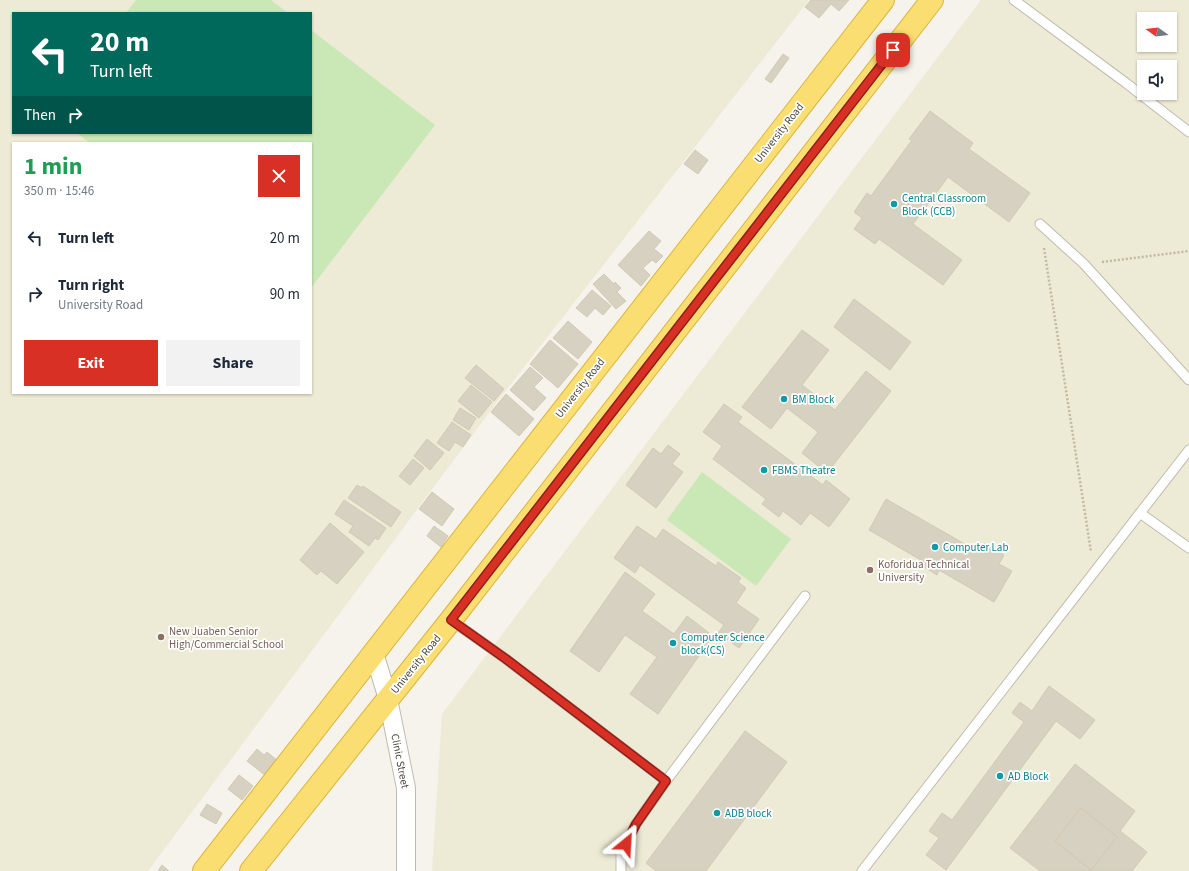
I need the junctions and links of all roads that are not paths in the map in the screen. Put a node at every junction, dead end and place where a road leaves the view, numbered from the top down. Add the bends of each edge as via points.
1 (883, 0) edge
2 (932, 0) edge
3 (1014, 0) edge
4 (1189, 132) edge
5 (1040, 224) road end
6 (1189, 380) edge
7 (1189, 450) edge
8 (1140, 513) junction
9 (1189, 548) edge
10 (806, 596) dead end
11 (451, 620) junction
12 (374, 653) junction
13 (388, 699) junction
14 (666, 781) junction
15 (204, 871) edge
16 (251, 871) edge
17 (406, 871) edge
18 (621, 871) edge
19 (862, 871) edge

1 - 12 highway, University Road
2 - 11 highway, University Road
3 - 4 lane
5 - 6 lane via 1084,264
7 - 8 lane
8 - 9 lane
8 - 19 lane
10 - 14 lane
11 - 13 highway, University Road
11 - 14 lane
12 - 13 street, Clinic Street
12 - 15 highway, University Road
13 - 16 highway, University Road
13 - 17 street, Clinic Street via 406,788
14 - 18 lane via 636,824 621,854

